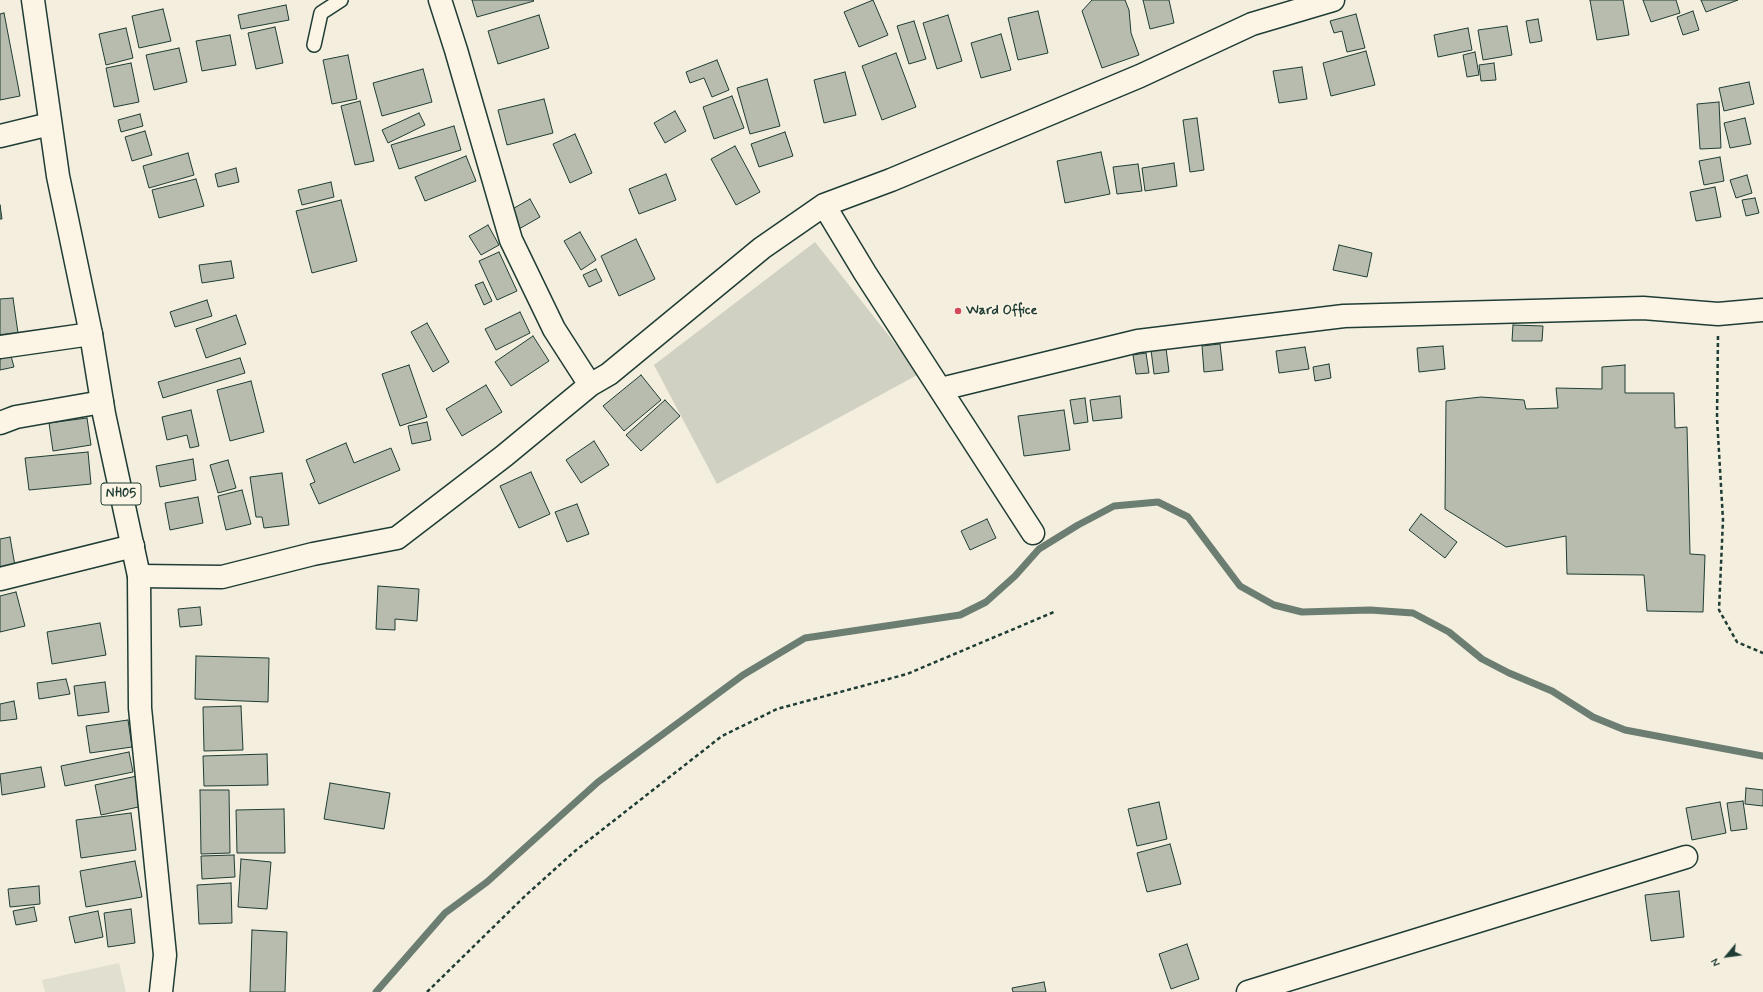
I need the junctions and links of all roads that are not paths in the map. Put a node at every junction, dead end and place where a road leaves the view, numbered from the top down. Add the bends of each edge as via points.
1 (33, 0) edge
2 (341, 0) edge
3 (440, 0) edge
4 (1333, 0) edge
5 (314, 45) dead end
6 (50, 124) junction
7 (0, 136) edge
8 (824, 205) junction
9 (1763, 310) edge
10 (91, 334) junction
11 (0, 347) edge
12 (590, 385) junction
13 (941, 389) junction
14 (102, 402) junction
15 (0, 423) edge
16 (1033, 533) dead end
17 (133, 546) junction
18 (139, 576) junction
19 (0, 579) edge
20 (1686, 857) dead end
21 (161, 992) edge
22 (1248, 992) edge

1 - 6 street, NH05
2 - 5 lane via 321,13
3 - 12 street via 511,240 554,329
4 - 8 street via 1252,24 1140,76 891,180
6 - 7 street
6 - 10 street, NH05 via 58,176
8 - 12 street via 762,248 609,374
8 - 13 street
9 - 13 street via 1718,314 1643,308 1344,316 1138,340
10 - 11 street
10 - 14 street, NH05
12 - 18 street via 504,456 397,538 313,554 222,577
13 - 16 street
14 - 15 street via 16,416
14 - 17 street, NH05
17 - 18 street, NH05
17 - 19 street
18 - 21 street, NH05 via 140,708 165,955
20 - 22 street

